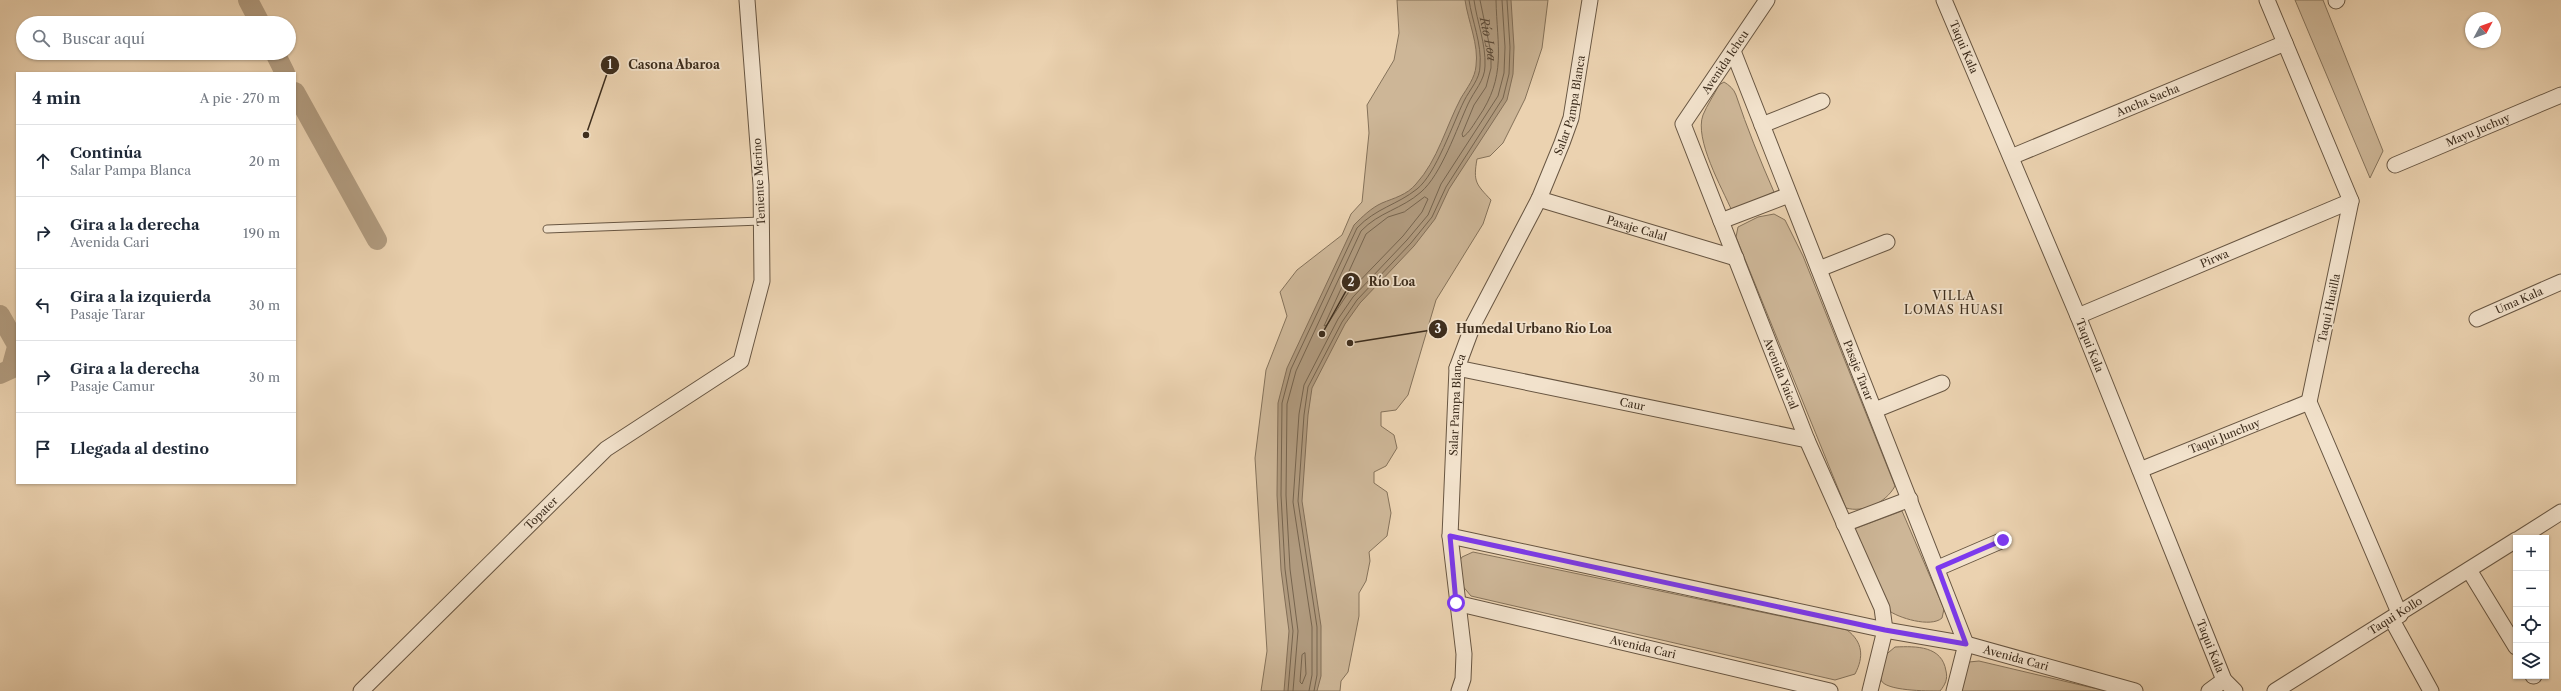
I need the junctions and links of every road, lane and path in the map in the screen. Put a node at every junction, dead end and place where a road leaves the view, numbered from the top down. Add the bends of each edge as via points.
1 (747, 0) edge
2 (1590, 0) edge
3 (1767, 0) edge
4 (2267, 0) edge
5 (1949, 2) edge
6 (2285, 43) junction
7 (1732, 51) junction
8 (2561, 95) edge
9 (1822, 101) dead end
10 (1683, 124) joint
11 (1762, 125) junction
12 (2011, 157) junction
13 (2395, 165) dead end
14 (1789, 195) junction
15 (1539, 199) junction
16 (2351, 201) junction
17 (761, 221) junction
18 (1721, 221) junction
19 (547, 229) dead end
20 (1887, 242) dead end
21 (1736, 258) junction
22 (1819, 269) junction
23 (2561, 282) edge
24 (2078, 316) junction
25 (2477, 319) dead end
26 (741, 361) joint
27 (1457, 368) junction
28 (1942, 384) dead end
29 (2309, 402) junction
30 (1875, 410) junction
31 (1808, 440) junction
32 (2140, 470) junction
33 (1910, 499) junction
34 (2561, 512) edge
35 (1844, 524) junction
36 (2525, 535) edge
37 (1450, 536) junction
38 (2003, 540) dead end
39 (2513, 542) edge
40 (1938, 568) junction
41 (2469, 570) junction
42 (1456, 603) junction
43 (2396, 617) junction
44 (1885, 630) junction
45 (2513, 643) edge
46 (1966, 644) junction
47 (2229, 686) edge
48 (361, 691) edge
49 (1459, 691) edge
50 (1830, 691) edge
51 (1870, 691) edge
52 (1954, 691) edge
53 (2135, 691) edge
54 (2209, 691) edge
55 (2275, 691) edge
56 (2431, 691) edge

1 - 17 street, Teniente Merino via 761,185
2 - 15 street, Salar Pampa Blanca via 1571,118
3 - 7 street, Avenida Ichcu
4 - 6 street
5 - 12 street, Taqui Kala
6 - 12 street, Ancha Sacha
6 - 16 street
7 - 10 street, Avenida Ichcu
7 - 11 street, Pasaje Tarar
8 - 13 street, Mayu Juchuy
9 - 11 street
10 - 18 street, Avenida Yaical
11 - 14 street, Pasaje Tarar
12 - 24 street, Taqui Kala
14 - 18 street
14 - 22 street, Pasaje Tarar
15 - 21 street, Pasaje Calal
15 - 27 street, Salar Pampa Blanca via 1473,325
16 - 24 street, Pirwa
16 - 29 street, Taqui Huailla
17 - 19 lane
17 - 26 street, Teniente Merino via 762,281
18 - 21 street, Avenida Yaical
20 - 22 street
21 - 31 street, Avenida Yaical
22 - 30 street, Pasaje Tarar
23 - 25 street, Uma Kala
24 - 32 street, Taqui Kala
26 - 48 street, Topater via 606,449
27 - 31 street, Caur
27 - 37 street, Salar Pampa Blanca
28 - 30 street
29 - 32 street, Taqui Junchuy
29 - 43 street
30 - 33 street, Pasaje Tarar
31 - 35 street, Avenida Yaical
32 - 47 street, Taqui Kala
33 - 35 street
33 - 40 street, Pasaje Tarar
34 - 36 street
35 - 44 street, Avenida Yaical via 1882,608
37 - 42 street, Salar Pampa Blanca
37 - 44 street, Avenida Cari
38 - 40 street
39 - 41 street, Taqui Kollo
40 - 46 street, Pasaje Tarar
41 - 43 street, Taqui Kollo
41 - 45 street
42 - 49 street, Salar Pampa Blanca via 1465,664
42 - 50 street, Avenida Cari
43 - 55 street, Taqui Kollo
43 - 56 street
44 - 46 street, Avenida Cari
44 - 51 street, Avenida Yaical
46 - 52 street
46 - 53 street, Avenida Cari
47 - 54 street

